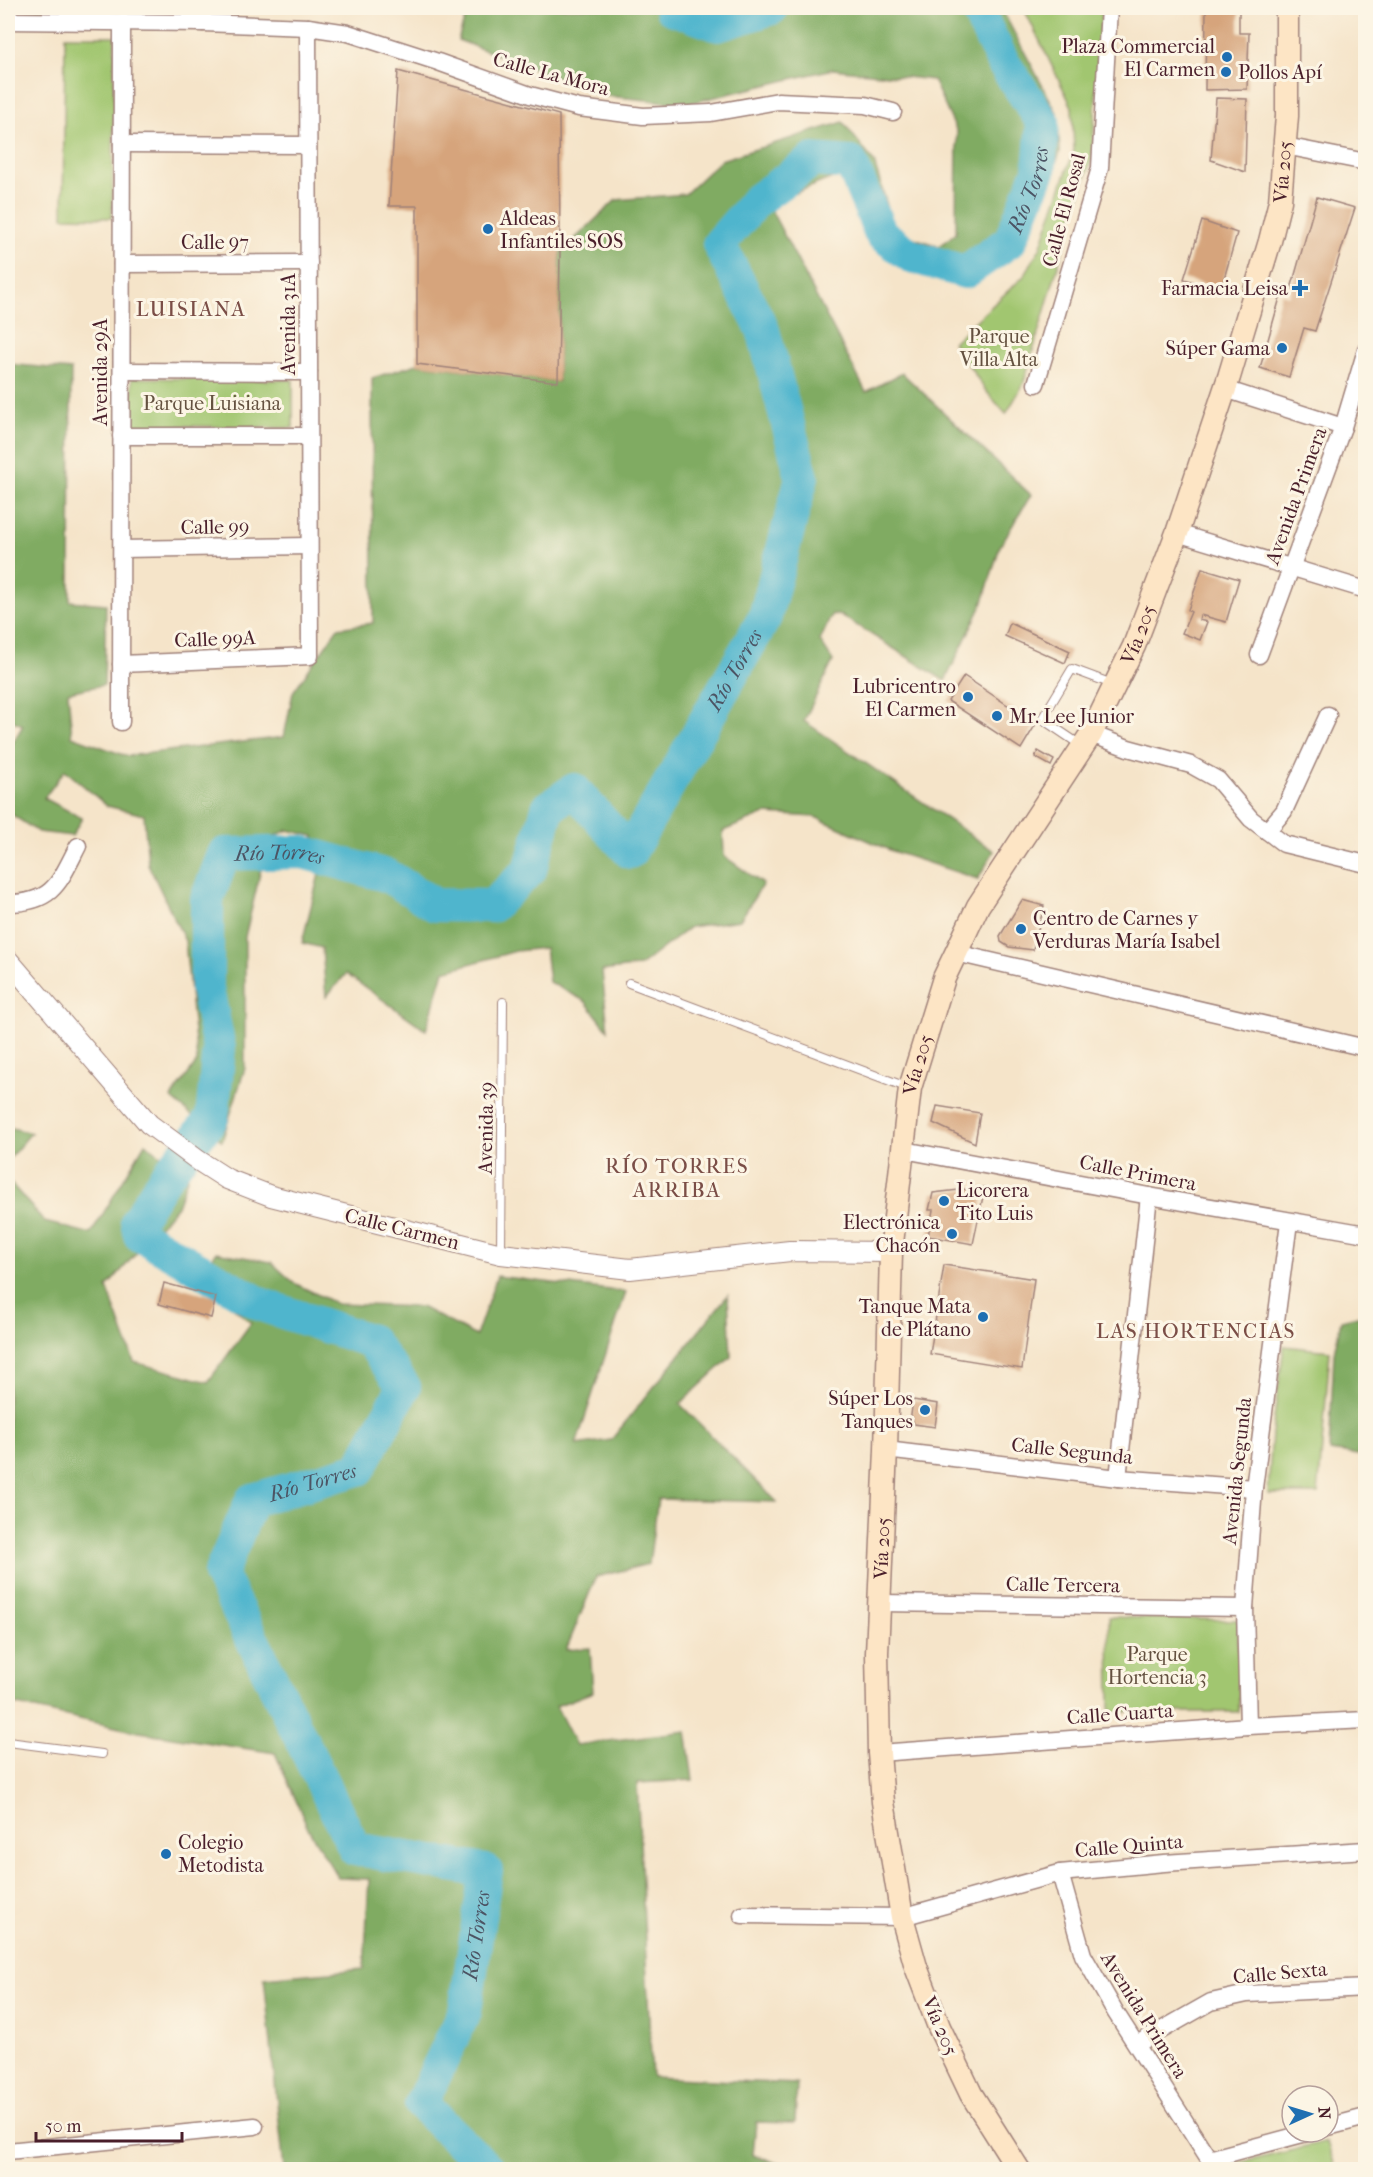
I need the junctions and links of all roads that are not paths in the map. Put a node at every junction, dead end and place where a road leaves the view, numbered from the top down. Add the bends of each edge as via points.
1 (1109, 8) edge
2 (1287, 8) edge
3 (203, 15) edge
4 (8, 21) edge
5 (122, 22) junction
6 (308, 27) junction
7 (893, 112) dead end
8 (122, 144) junction
9 (309, 145) junction
10 (1285, 146) junction
11 (1365, 162) edge
12 (309, 263) junction
13 (122, 264) junction
14 (1365, 350) edge
15 (122, 371) junction
16 (309, 372) junction
17 (1036, 384) dead end
18 (1225, 389) junction
19 (1343, 427) junction
20 (121, 436) junction
21 (309, 436) junction
22 (1176, 533) junction
23 (309, 546) junction
24 (122, 549) junction
25 (1292, 567) junction
26 (1365, 590) edge
27 (1259, 655) dead end
28 (310, 656) joint
29 (122, 663) junction
30 (1115, 685) junction
31 (1328, 715) dead end
32 (121, 722) dead end
33 (1087, 740) junction
34 (1267, 831) junction
35 (78, 846) dead end
36 (1365, 864) edge
37 (8, 903) edge
38 (956, 953) junction
39 (8, 960) edge
40 (629, 982) dead end
41 (503, 1002) dead end
42 (1365, 1048) edge
43 (910, 1088) junction
44 (904, 1150) junction
45 (1149, 1196) junction
46 (1289, 1222) junction
47 (1365, 1234) edge
48 (891, 1252) junction
49 (501, 1254) junction
50 (886, 1450) junction
51 (1118, 1478) junction
52 (1254, 1488) junction
53 (880, 1603) junction
54 (1245, 1608) junction
55 (1365, 1720) edge
56 (1248, 1726) junction
57 (8, 1742) edge
58 (879, 1753) junction
59 (102, 1754) dead end
60 (1365, 1850) edge
61 (1059, 1873) junction
62 (742, 1915) dead end
63 (902, 1917) junction
64 (1365, 1988) edge
65 (1137, 2044) junction
66 (1365, 2117) edge
67 (1340, 2124) edge
68 (255, 2126) dead end
69 (1280, 2142) edge
70 (8, 2151) edge
71 (1213, 2164) edge
72 (1019, 2169) edge

1 - 17 street, Calle El Rosal via 1100,168
2 - 10 main road, Vía 205
3 - 5 street, Calle La Mora
3 - 6 street, Calle La Mora
4 - 5 street, Calle La Mora
5 - 8 street, Avenida 29A
6 - 7 street, Calle La Mora via 348,33 579,108 653,116 711,113 778,101 865,105
6 - 9 street, Avenida 31A
8 - 9 street
8 - 13 street, Avenida 29A
9 - 12 street, Avenida 31A
10 - 11 street
10 - 18 main road, Vía 205 via 1280,201 1270,242
12 - 13 street, Calle 97
12 - 16 street, Avenida 31A
13 - 15 street, Avenida 29A
14 - 19 street, Avenida Primera
15 - 16 street
15 - 20 street, Avenida 29A
16 - 21 street, Avenida 31A
18 - 19 street
18 - 22 main road, Vía 205
19 - 25 street, Avenida Primera
20 - 21 street
20 - 24 street, Avenida 29A
21 - 23 street, Avenida 31A
22 - 25 street
22 - 30 main road, Vía 205 via 1134,646
23 - 24 street, Calle 99
23 - 28 street, Avenida 31A
24 - 29 street, Avenida 29A
25 - 26 street
25 - 27 street, Avenida Primera
28 - 29 street, Calle 99A
29 - 32 street, Avenida 29A
30 - 33 main road, Vía 205
30 - 33 lane via 1072,669 1042,719
31 - 34 street via 1284,811
33 - 34 street via 1191,765 1218,780 1251,819
33 - 38 main road, Vía 205 via 984,897
34 - 36 street via 1284,843
35 - 37 street via 50,893 37,900
38 - 42 street
38 - 43 main road, Vía 205 via 937,999
39 - 49 street, Calle Carmen via 141,1115 159,1133 227,1179 271,1196
40 - 43 lane
41 - 49 lane, Avenida 39
43 - 44 main road, Vía 205
44 - 45 street, Calle Primera
44 - 48 main road, Vía 205
45 - 46 street, Calle Primera
45 - 51 street
46 - 47 street, Calle Primera
46 - 52 street, Avenida Segunda
48 - 49 street, Calle Carmen via 790,1251 630,1269
48 - 50 main road, Vía 205
50 - 51 street, Calle Segunda
50 - 53 main road, Vía 205
51 - 52 street, Calle Segunda
52 - 54 street, Avenida Segunda
53 - 54 street, Calle Tercera
53 - 58 main road, Vía 205
54 - 56 street, Avenida Segunda
55 - 56 street, Calle Cuarta
56 - 58 street, Calle Cuarta
57 - 59 lane
58 - 63 main road, Vía 205
60 - 61 street, Calle Quinta
61 - 63 street, Calle Quinta
61 - 65 street, Avenida Primera via 1083,1955
62 - 63 street, Calle Quinta
63 - 72 main road, Vía 205 via 939,2027 971,2094
64 - 65 street, Calle Sexta via 1247,1994 1211,2002
65 - 71 street, Avenida Primera
66 - 67 street
68 - 70 street
69 - 71 street

